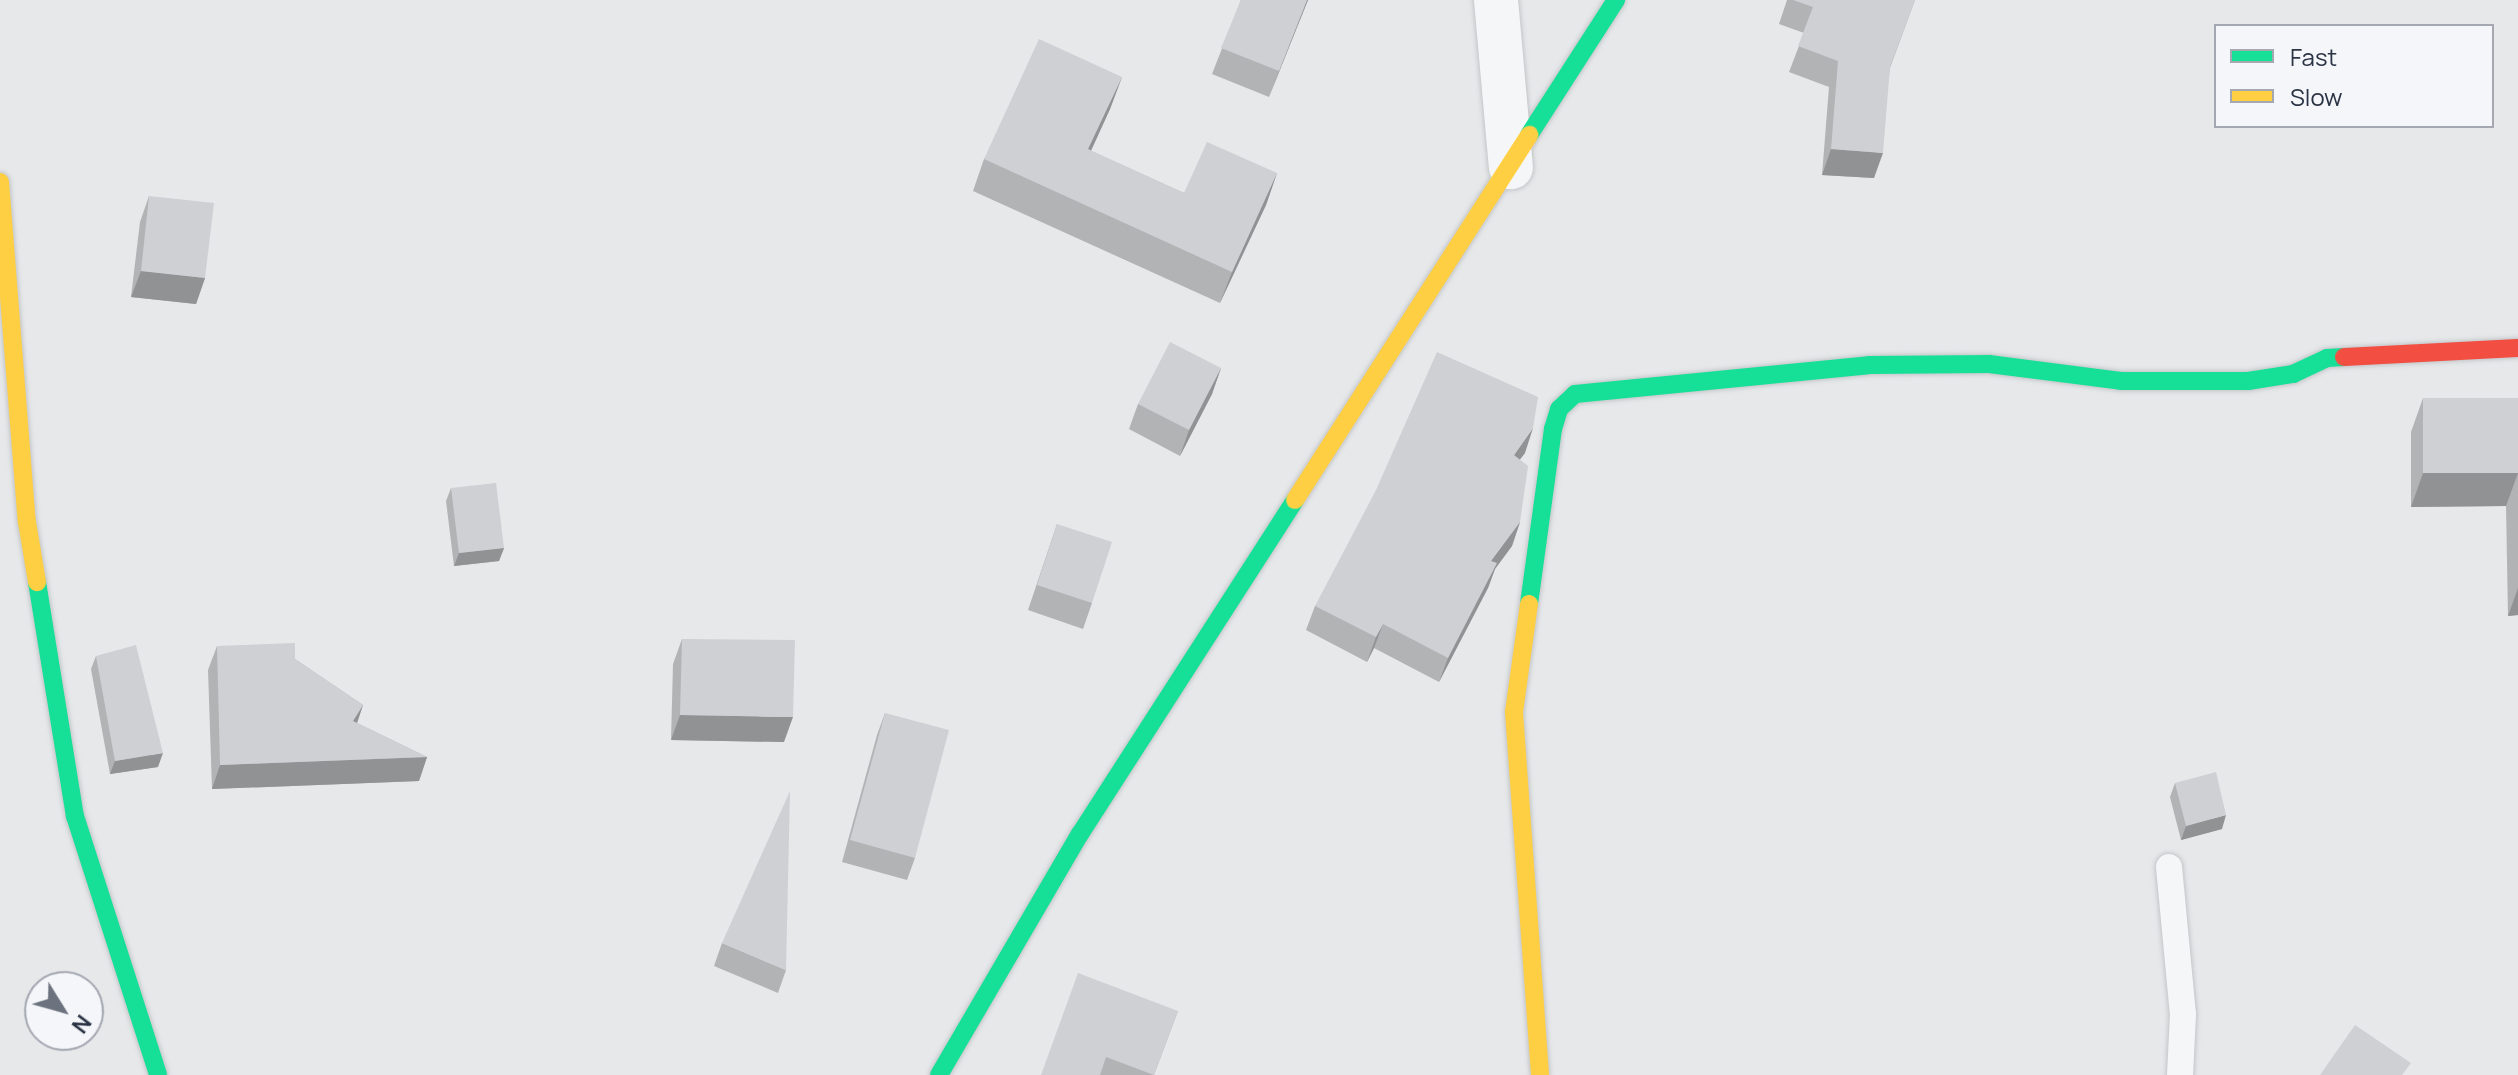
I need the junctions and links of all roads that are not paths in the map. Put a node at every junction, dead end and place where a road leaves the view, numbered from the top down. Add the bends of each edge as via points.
1 (1496, 0) edge
2 (1616, 0) edge
3 (1511, 167) junction
4 (0, 182) edge
5 (2518, 348) edge
6 (14, 527) edge
7 (2169, 867) dead end
8 (158, 1075) edge
9 (939, 1075) edge
10 (1540, 1075) edge
11 (2180, 1075) edge

1 - 3 street
2 - 3 street
3 - 9 street via 1080,834
4 - 6 street
5 - 10 street via 2327,358 2293,374 2248,381 2121,381 1989,364 1869,365 1575,394 1559,409 1553,429 1514,712
6 - 8 street via 75,816
7 - 11 lane via 2183,1014

